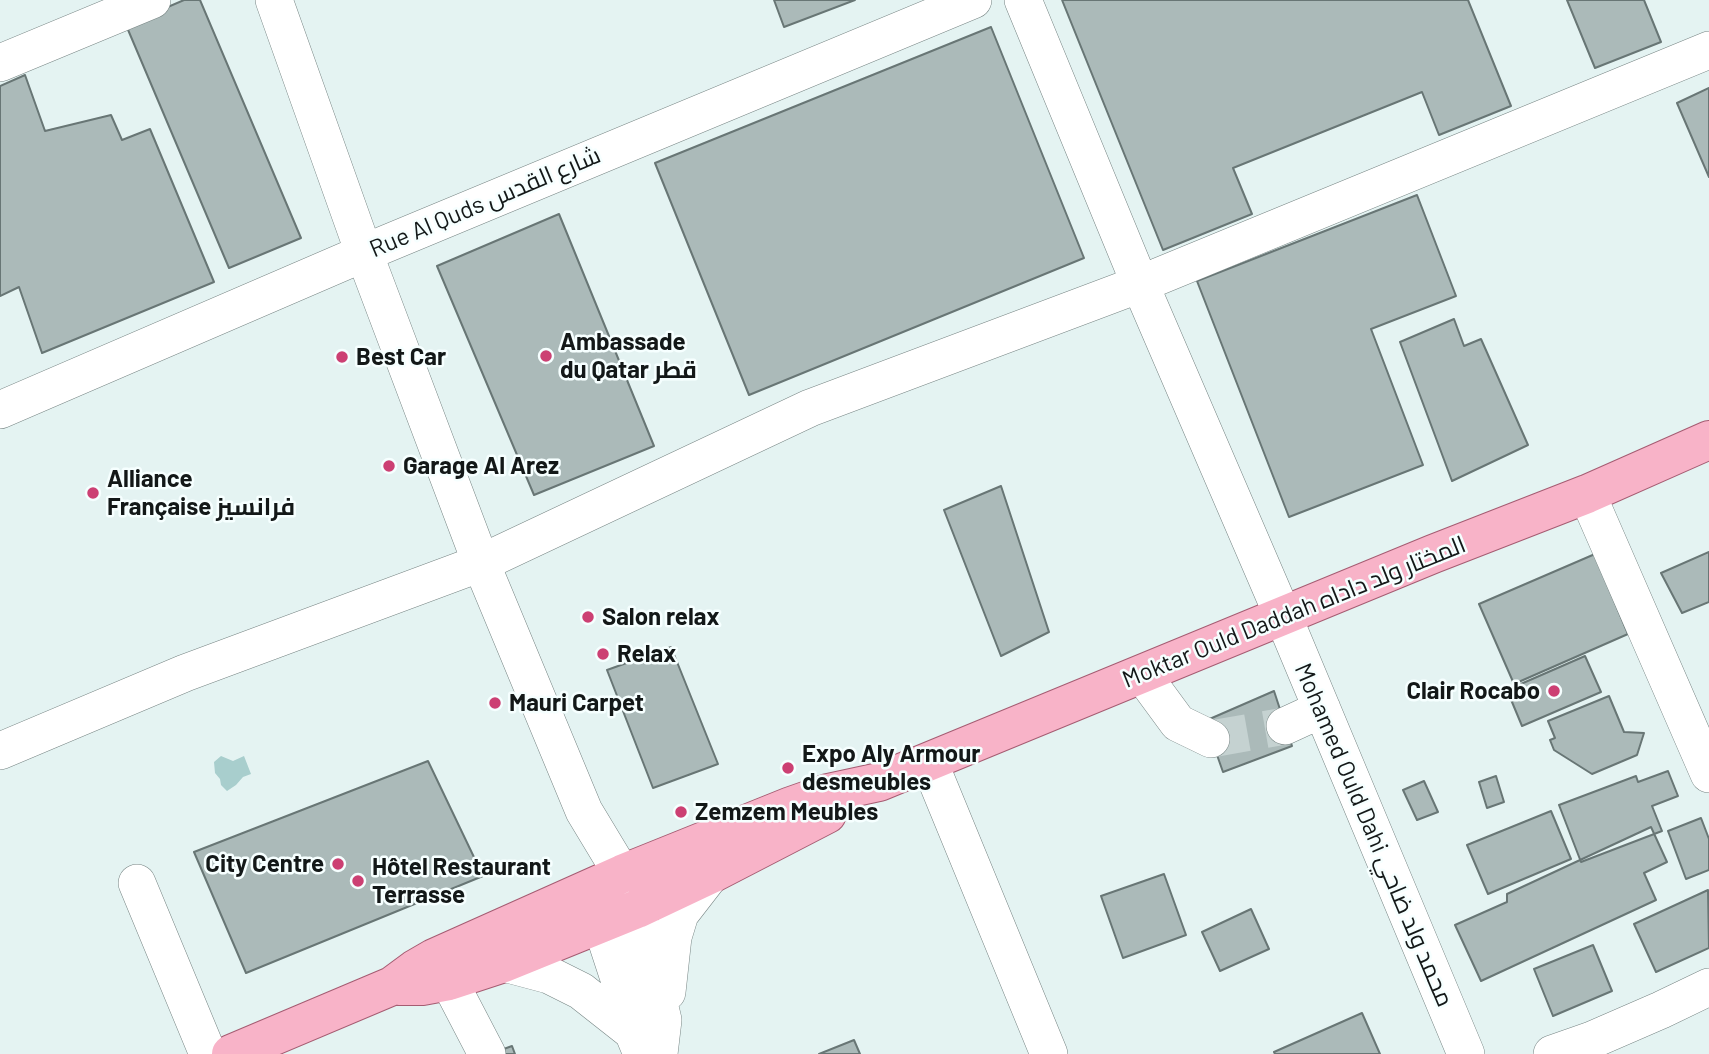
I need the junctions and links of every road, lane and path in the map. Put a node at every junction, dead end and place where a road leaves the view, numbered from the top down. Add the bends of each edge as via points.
1 (152, 0) edge
2 (274, 0) edge
3 (972, 0) edge
4 (1023, 0) edge
5 (1709, 50) edge
6 (0, 63) edge
7 (364, 253) junction
8 (1140, 284) junction
9 (0, 410) edge
10 (1709, 440) edge
11 (1587, 494) junction
12 (481, 563) junction
13 (1283, 616) junction
14 (1142, 674) junction
15 (1322, 709) junction
16 (1285, 726) tunnel mouth
17 (1211, 739) tunnel mouth
18 (0, 751) edge
19 (929, 762) junction
20 (1709, 774) edge
21 (880, 782) junction
22 (711, 874) junction
23 (136, 883) dead end
24 (605, 896) junction
25 (637, 909) junction
26 (504, 963) junction
27 (449, 981) junction
28 (392, 986) junction
29 (1709, 987) edge
30 (649, 1040) edge
31 (208, 1054) edge
32 (231, 1054) edge
33 (487, 1054) edge
34 (1049, 1054) edge
35 (1466, 1054) edge
36 (1552, 1054) edge

1 - 6 street
2 - 7 street
3 - 7 street, Rue Al Quds شارع القدس
4 - 8 street, Mohamed Ould Dahi محمد ولد ضاحي
5 - 8 street
7 - 9 street, Rue Al Quds شارع القدس
7 - 12 street
8 - 12 street via 810,408
8 - 13 street, Mohamed Ould Dahi محمد ولد ضاحي
10 - 11 main road, Moktar Ould Daddah المختار ولد داداه
11 - 13 main road, Moktar Ould Daddah المختار ولد داداه
11 - 20 street
12 - 18 street via 185,673
12 - 24 street via 584,811
13 - 14 main road, Moktar Ould Daddah المختار ولد داداه
13 - 15 street, Mohamed Ould Dahi محمد ولد ضاحي
14 - 17 street via 1178,723
14 - 19 main road, Moktar Ould Daddah المختار ولد داداه
15 - 16 street
15 - 35 street, Mohamed Ould Dahi محمد ولد ضاحي
19 - 21 main road, Moktar Ould Daddah المختار ولد داداه
19 - 34 street
21 - 22 main road, Moktar Ould Daddah المختار ولد داداه
21 - 24 main road, Moktar Ould Daddah المختار ولد داداه via 791,806
22 - 25 main road, Moktar Ould Daddah المختار ولد داداه
22 - 30 street via 680,914
23 - 31 street
24 - 25 main road, Moktar Ould Daddah المختار ولد داداه
24 - 26 main road, Moktar Ould Daddah المختار ولد داداه
24 - 28 main road, Moktar Ould Daddah المختار ولد داداه via 434,958
24 - 30 street via 624,994
25 - 30 street
26 - 27 main road, Moktar Ould Daddah المختار ولد داداه
26 - 30 street via 549,975 582,992
27 - 28 main road, Moktar Ould Daddah المختار ولد داداه
27 - 33 street
28 - 32 main road
29 - 36 street

